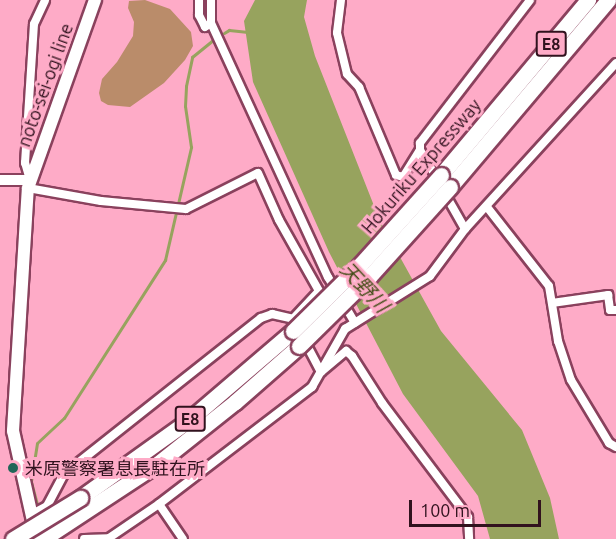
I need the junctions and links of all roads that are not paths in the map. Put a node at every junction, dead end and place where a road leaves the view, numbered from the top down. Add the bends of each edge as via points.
1 (45, 0) edge
2 (95, 0) edge
3 (199, 0) edge
4 (211, 0) edge
5 (341, 0) edge
6 (530, 0) edge
7 (588, 0) edge
8 (608, 0) edge
9 (211, 23) junction
10 (616, 63) edge
11 (420, 150) junction
12 (0, 180) edge
13 (445, 181) junction
14 (29, 184) junction
15 (487, 207) junction
16 (465, 229) junction
17 (552, 303) junction
18 (616, 310) edge
19 (355, 323) junction
20 (293, 325) junction
21 (321, 372) junction
22 (616, 447) edge
23 (159, 504) junction
24 (84, 505) junction
25 (32, 514) junction
26 (13, 539) edge
27 (36, 539) edge
28 (43, 539) edge
29 (84, 539) edge
30 (183, 539) edge
31 (469, 539) edge

1 - 14 street via 34,24 25,163
2 - 14 main road, noto-sei-ogi line
3 - 9 street via 199,15 205,27
4 - 9 street
5 - 11 street via 337,33 347,74 359,87 396,176 403,177
6 - 11 street via 420,143
7 - 13 highway, Hokuriku Expressway / E8
8 - 13 highway, Hokuriku Expressway / E8
9 - 19 street via 328,278
10 - 15 street
11 - 16 street
12 - 14 street
13 - 20 highway, Hokuriku Expressway / E8, bridge
13 - 24 highway, Hokuriku Expressway / E8, bridge via 369,277 299,346 196,434
14 - 20 street via 101,201 186,209 258,173 319,291
14 - 25 main road, noto-sei-ogi line via 14,430
15 - 16 street
15 - 17 street via 549,285
16 - 19 street via 430,276
17 - 18 street via 608,295 610,310
17 - 22 street via 558,341 571,380 609,443
19 - 21 street via 345,329
20 - 21 street
20 - 24 highway, Hokuriku Expressway / E8 via 189,420
20 - 25 street via 272,314 261,318 64,474 47,506
21 - 23 street via 312,387
21 - 31 street via 346,351 351,356 468,517
23 - 29 street via 109,538
23 - 30 street
24 - 26 highway, Hokuriku Expressway / E8, bridge
24 - 28 highway, Hokuriku Expressway / E8
25 - 27 main road, noto-sei-ogi line

